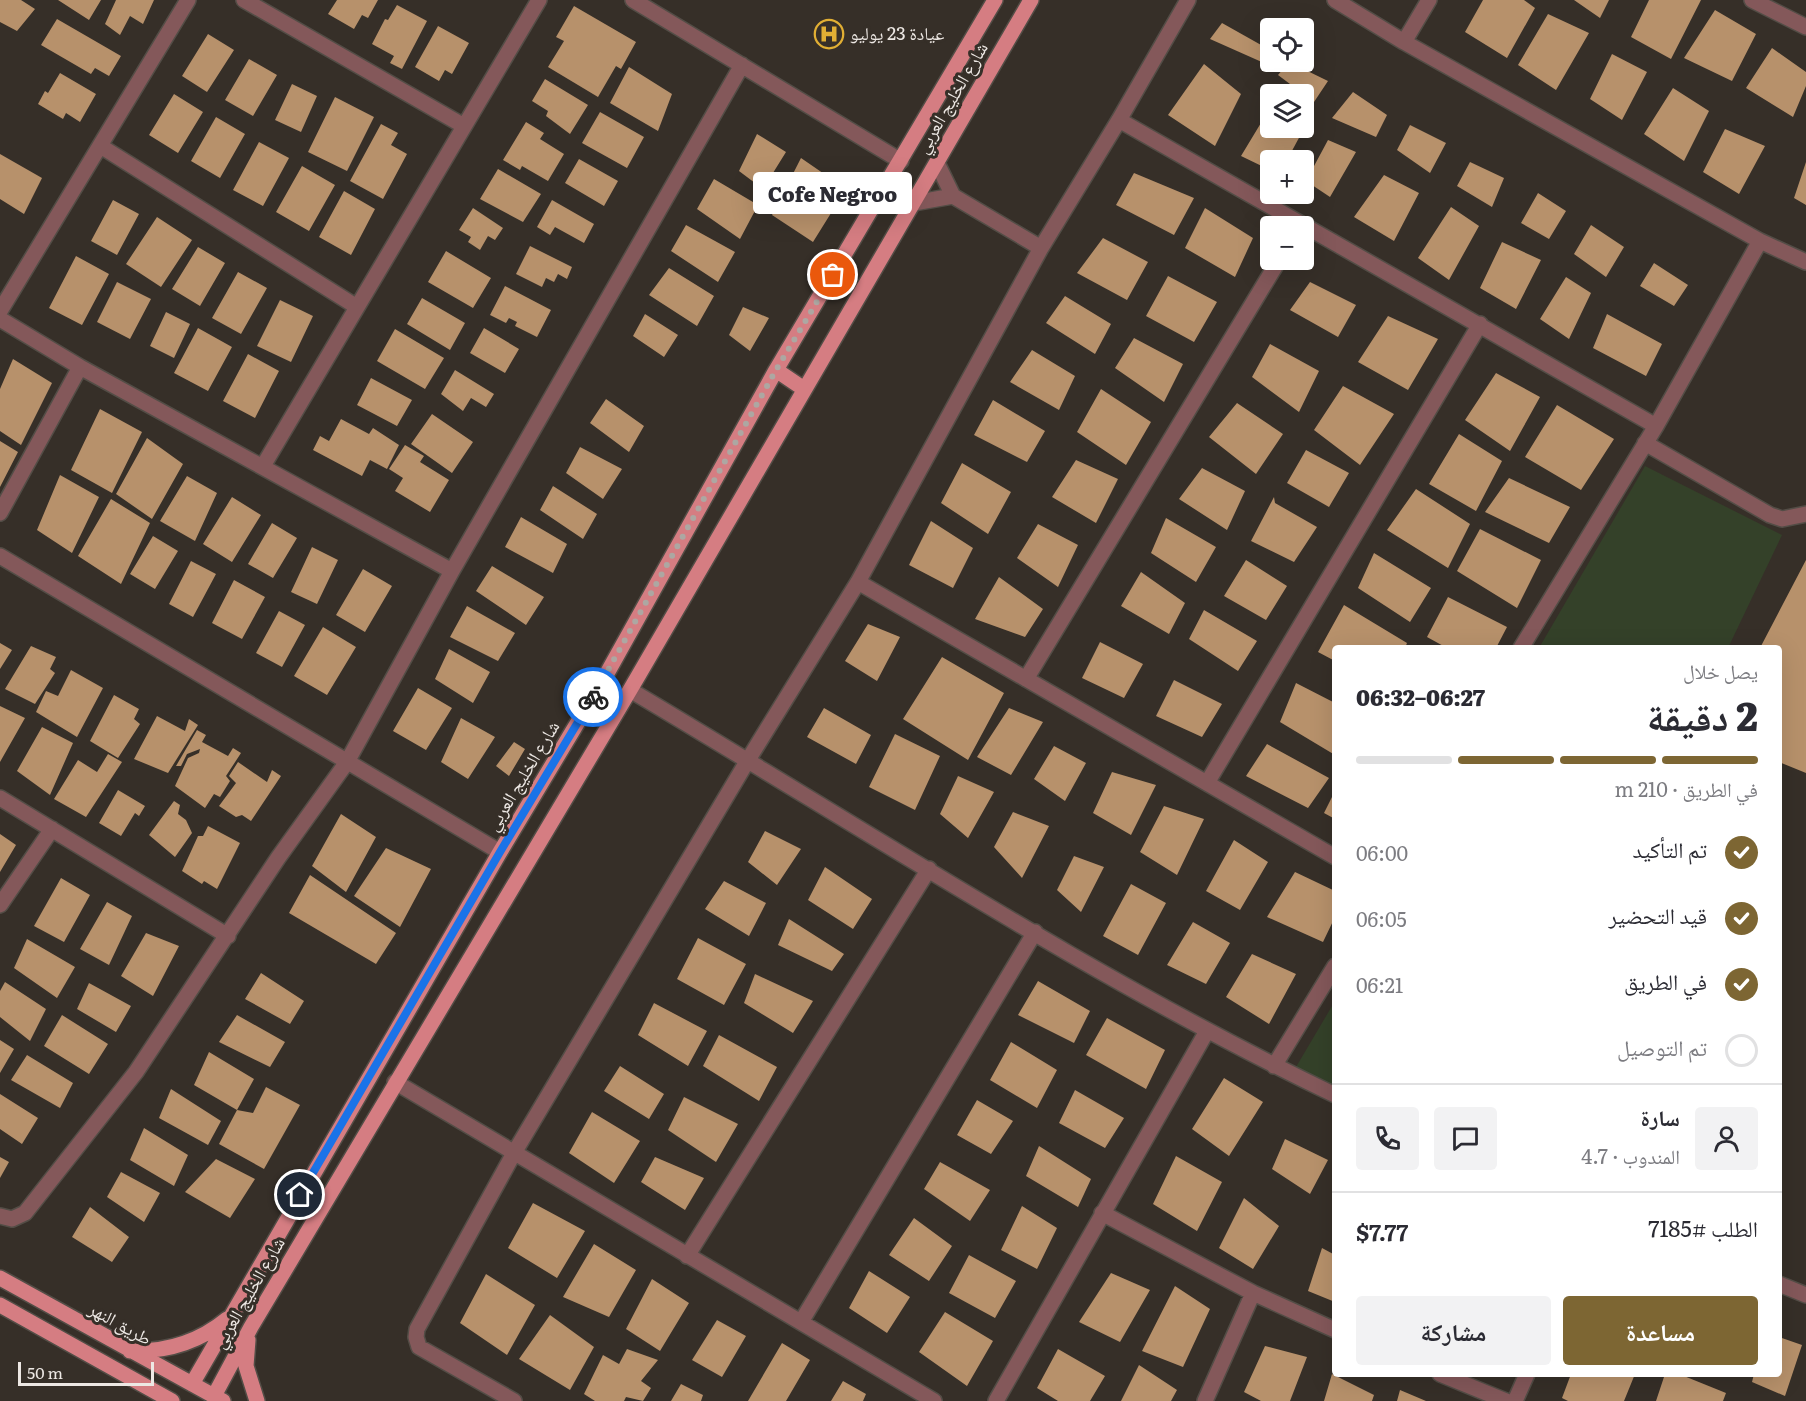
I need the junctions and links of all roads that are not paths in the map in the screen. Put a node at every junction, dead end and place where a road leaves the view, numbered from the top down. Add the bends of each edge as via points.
1 (188, 0) edge
2 (243, 0) edge
3 (539, 0) edge
4 (633, 0) edge
5 (995, 0) edge
6 (1031, 0) edge
7 (1188, 0) edge
8 (1335, 0) edge
9 (1429, 0) edge
10 (1752, 0) edge
11 (1806, 27) edge
12 (1404, 42) junction
13 (742, 65) junction
14 (1119, 120) junction
15 (464, 126) junction
16 (102, 147) junction
17 (902, 161) junction
18 (937, 163) junction
19 (953, 196) junction
20 (914, 203) junction
21 (1286, 216) edge
22 (1314, 232) edge
23 (1760, 241) junction
24 (1041, 248) junction
25 (1806, 262) edge
26 (1273, 270) edge
27 (357, 307) junction
28 (0, 311) edge
29 (0, 319) edge
30 (1480, 324) junction
31 (80, 367) junction
32 (776, 370) junction
33 (804, 389) junction
34 (1656, 426) junction
35 (1645, 443) junction
36 (263, 466) junction
37 (0, 513) edge
38 (1806, 514) edge
39 (0, 556) edge
40 (452, 571) junction
41 (858, 582) junction
42 (1523, 645) edge
43 (1026, 679) junction
44 (630, 690) junction
45 (748, 760) junction
46 (347, 762) junction
47 (1207, 783) junction
48 (0, 798) edge
49 (52, 829) junction
50 (500, 852) junction
51 (1332, 855) edge
52 (929, 869) junction
53 (0, 905) edge
54 (1035, 932) junction
55 (228, 936) junction
56 (1332, 971) edge
57 (1207, 1031) junction
58 (1274, 1066) junction
59 (395, 1082) junction
60 (1332, 1094) edge
61 (514, 1153) junction
62 (1102, 1213) junction
63 (0, 1216) edge
64 (687, 1256) junction
65 (0, 1278) edge
66 (1782, 1285) edge
67 (1253, 1293) junction
68 (1806, 1295) edge
69 (0, 1305) edge
70 (232, 1316) junction
71 (801, 1322) junction
72 (251, 1327) junction
73 (1332, 1329) edge
74 (128, 1350) junction
75 (1447, 1377) edge
76 (1526, 1377) edge
77 (192, 1384) junction
78 (218, 1398) edge
79 (172, 1401) edge
80 (256, 1401) edge
81 (514, 1401) edge
82 (934, 1401) edge
83 (996, 1401) edge
84 (1205, 1401) edge
85 (1506, 1401) edge
86 (1515, 1401) edge

1 - 16 street
2 - 15 street
3 - 15 street
4 - 13 street
5 - 17 main road, شارع الخليج العربي
6 - 18 main road, شارع الخليج العربي
7 - 14 street
8 - 12 street
9 - 12 street
10 - 11 street
12 - 23 street
13 - 17 street
13 - 40 street
14 - 21 street
14 - 24 street
15 - 27 street
16 - 27 street
16 - 28 street
17 - 32 main road, شارع الخليج العربي
18 - 19 street
18 - 20 main road, شارع الخليج العربي
19 - 20 street
19 - 24 street
20 - 33 main road, شارع الخليج العربي
22 - 30 street
23 - 25 street
23 - 34 street
24 - 41 street
26 - 43 street
27 - 36 street
29 - 31 street
30 - 34 street
30 - 47 street
31 - 36 street
31 - 37 street
32 - 33 main road
32 - 50 main road, شارع الخليج العربي via 605,677
33 - 44 main road, شارع الخليج العربي
34 - 35 street
35 - 38 street via 1770,515 1782,519
35 - 42 street
36 - 40 street
39 - 46 street
40 - 46 street
41 - 43 street
41 - 45 street
43 - 47 street
44 - 45 street
44 - 59 main road, شارع الخليج العربي
45 - 52 street
45 - 61 street
46 - 50 street
46 - 55 street
47 - 51 street
48 - 49 street
49 - 53 street
49 - 55 street
50 - 70 main road, شارع الخليج العربي
52 - 54 street
52 - 64 street
54 - 57 street
54 - 71 street
55 - 63 street via 126,1086 25,1213 12,1219
56 - 58 street
57 - 58 street
57 - 62 street
58 - 60 street
59 - 61 street
59 - 72 main road, شارع الخليج العربي
61 - 64 street
61 - 81 street via 416,1337 419,1347
62 - 67 street
62 - 83 street
64 - 71 street
65 - 74 main road, طريق النهر
66 - 68 street
67 - 73 street
67 - 84 street
69 - 79 main road
70 - 74 main road via 183,1345
70 - 77 main road, شارع الخليج العربي
71 - 82 street
72 - 78 main road, شارع الخليج العربي
72 - 80 main road via 246,1366
74 - 77 main road, طريق النهر
75 - 85 street
76 - 86 street
77 - 78 main road, طريق النهر

